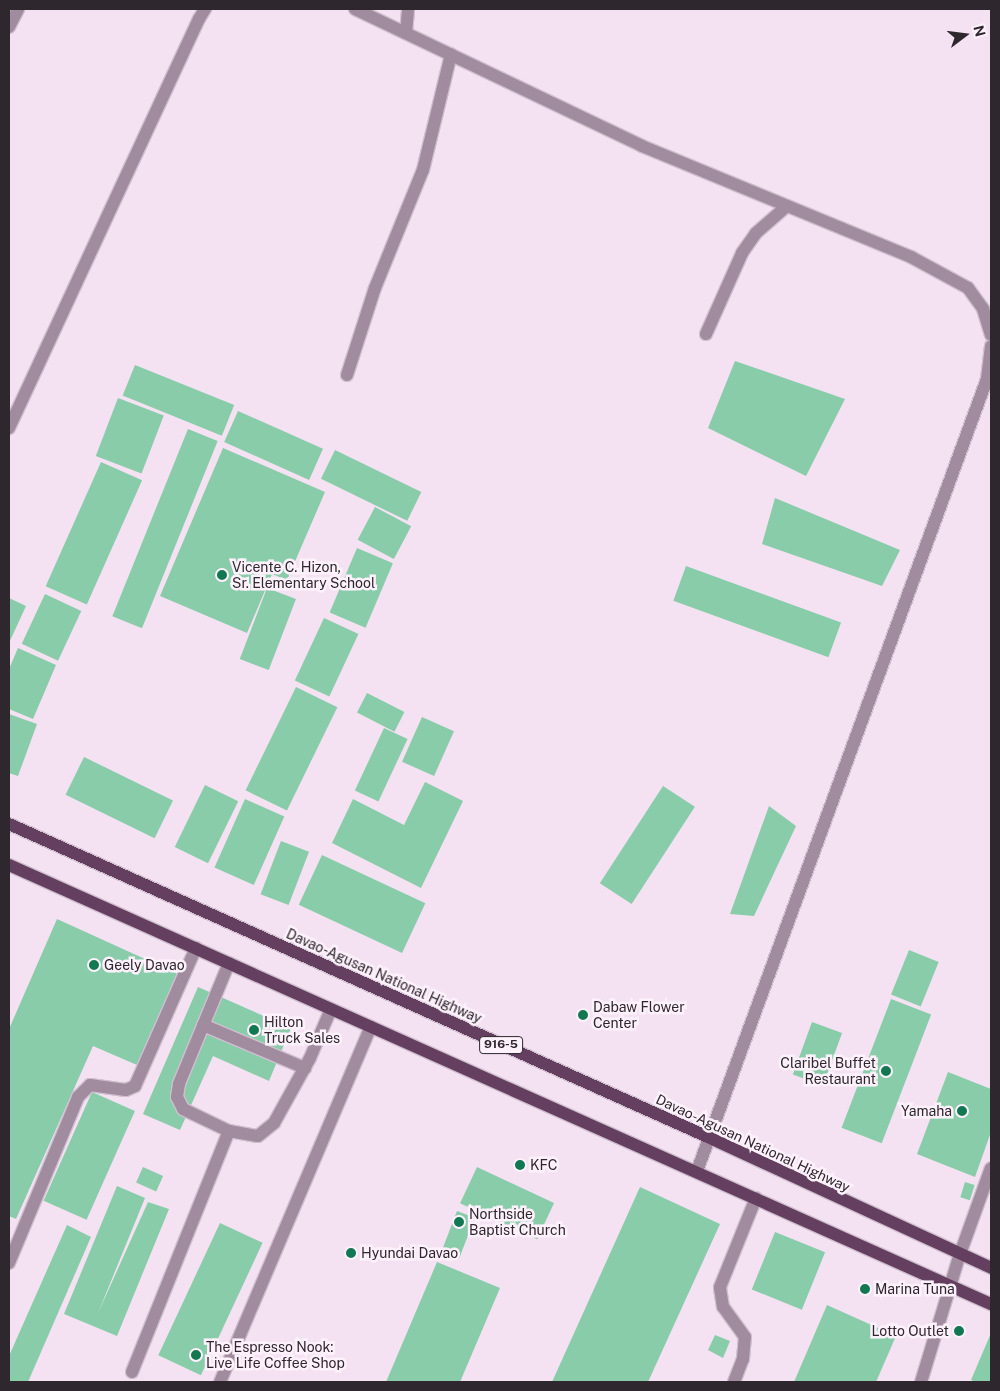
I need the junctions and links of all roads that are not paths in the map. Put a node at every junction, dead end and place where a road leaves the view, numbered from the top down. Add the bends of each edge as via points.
1 (18, 9) edge
2 (355, 9) edge
3 (408, 9) edge
4 (202, 14) edge
5 (9, 27) edge
6 (406, 33) junction
7 (451, 54) junction
8 (787, 206) junction
9 (706, 334) dead end
10 (991, 335) edge
11 (991, 346) edge
12 (346, 375) dead end
13 (9, 428) edge
14 (9, 824) edge
15 (9, 865) edge
16 (196, 948) junction
17 (229, 964) junction
18 (331, 1009) junction
19 (203, 1025) junction
20 (371, 1027) junction
21 (305, 1068) junction
22 (229, 1131) junction
23 (708, 1137) junction
24 (991, 1168) edge
25 (697, 1172) junction
26 (756, 1198) junction
27 (960, 1254) junction
28 (9, 1263) edge
29 (991, 1268) edge
30 (951, 1285) junction
31 (991, 1304) edge
32 (132, 1372) dead end
33 (220, 1382) edge
34 (734, 1382) edge
35 (921, 1382) edge

1 - 5 street
2 - 6 street
3 - 6 street
4 - 13 street
6 - 7 street
7 - 8 street via 642,146
7 - 12 street via 423,170 375,288
8 - 9 street via 756,233 742,253
8 - 10 street via 911,257 968,288 984,309
11 - 23 street via 987,380
14 - 23 main road, Davao-Agusan National Highway / 916-5
15 - 16 main road, 916-5
16 - 17 main road, 916-5
16 - 28 street via 136,1086 126,1090 90,1085 78,1097
17 - 18 main road, 916-5
17 - 19 street
18 - 20 main road, 916-5
18 - 21 street
19 - 21 street
19 - 22 street via 178,1084 177,1097 183,1109
20 - 25 main road, 916-5
20 - 33 street
21 - 22 street via 274,1123 258,1136
22 - 32 street
23 - 25 street
23 - 27 main road, Davao-Agusan National Highway / 916-5
24 - 27 street
25 - 26 main road, 916-5
26 - 30 main road, 916-5
26 - 34 street via 720,1286 722,1307 745,1337 743,1359
27 - 29 main road, Davao-Agusan National Highway / 916-5
27 - 30 street
30 - 31 main road, 916-5
30 - 35 street

